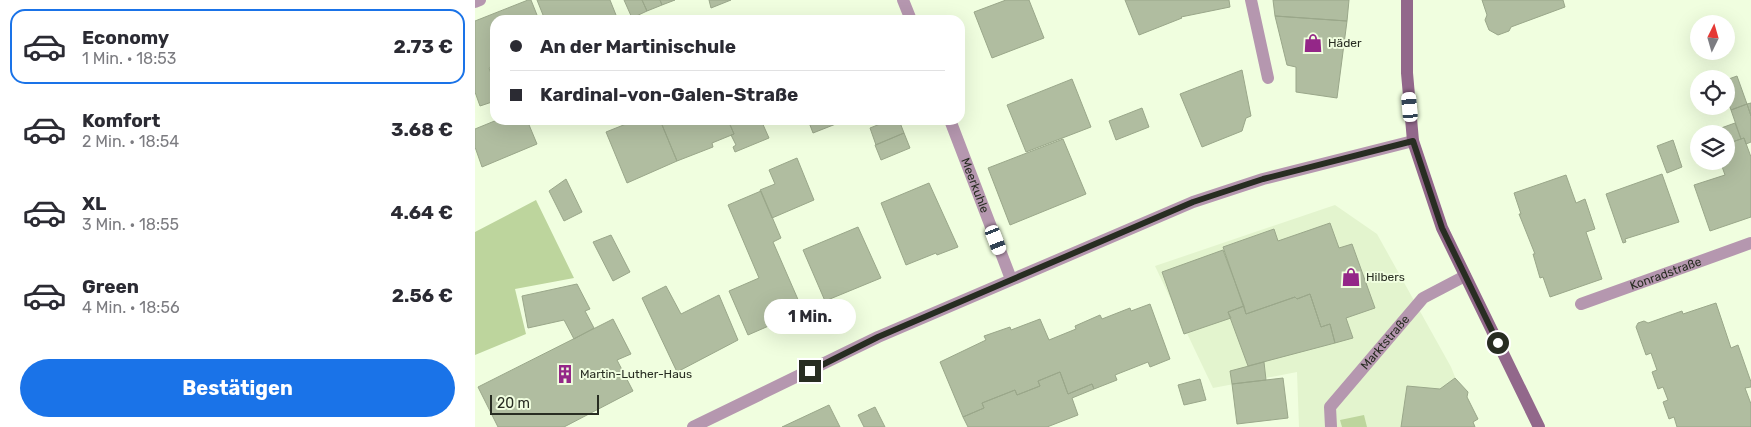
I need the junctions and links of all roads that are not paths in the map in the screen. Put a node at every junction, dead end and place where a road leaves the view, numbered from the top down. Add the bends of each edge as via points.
1 (481, 0) edge
2 (903, 0) edge
3 (1251, 0) edge
4 (1407, 0) edge
5 (475, 2) edge
6 (909, 15) edge
7 (1268, 78) dead end
8 (952, 125) edge
9 (1413, 141) junction
10 (1751, 243) edge
11 (1465, 276) junction
12 (1011, 279) junction
13 (1581, 304) dead end
14 (693, 427) edge
15 (1331, 427) edge
16 (1539, 427) edge

1 - 5 street
2 - 6 street
3 - 7 street
4 - 9 street via 1407,73
8 - 12 street, Meerkuhle
9 - 11 street via 1442,228
9 - 12 street via 1263,179 1193,202
10 - 13 street, Konradstraße
11 - 15 street, Marktstraße via 1423,298 1330,407
11 - 16 street
12 - 14 street via 878,337

